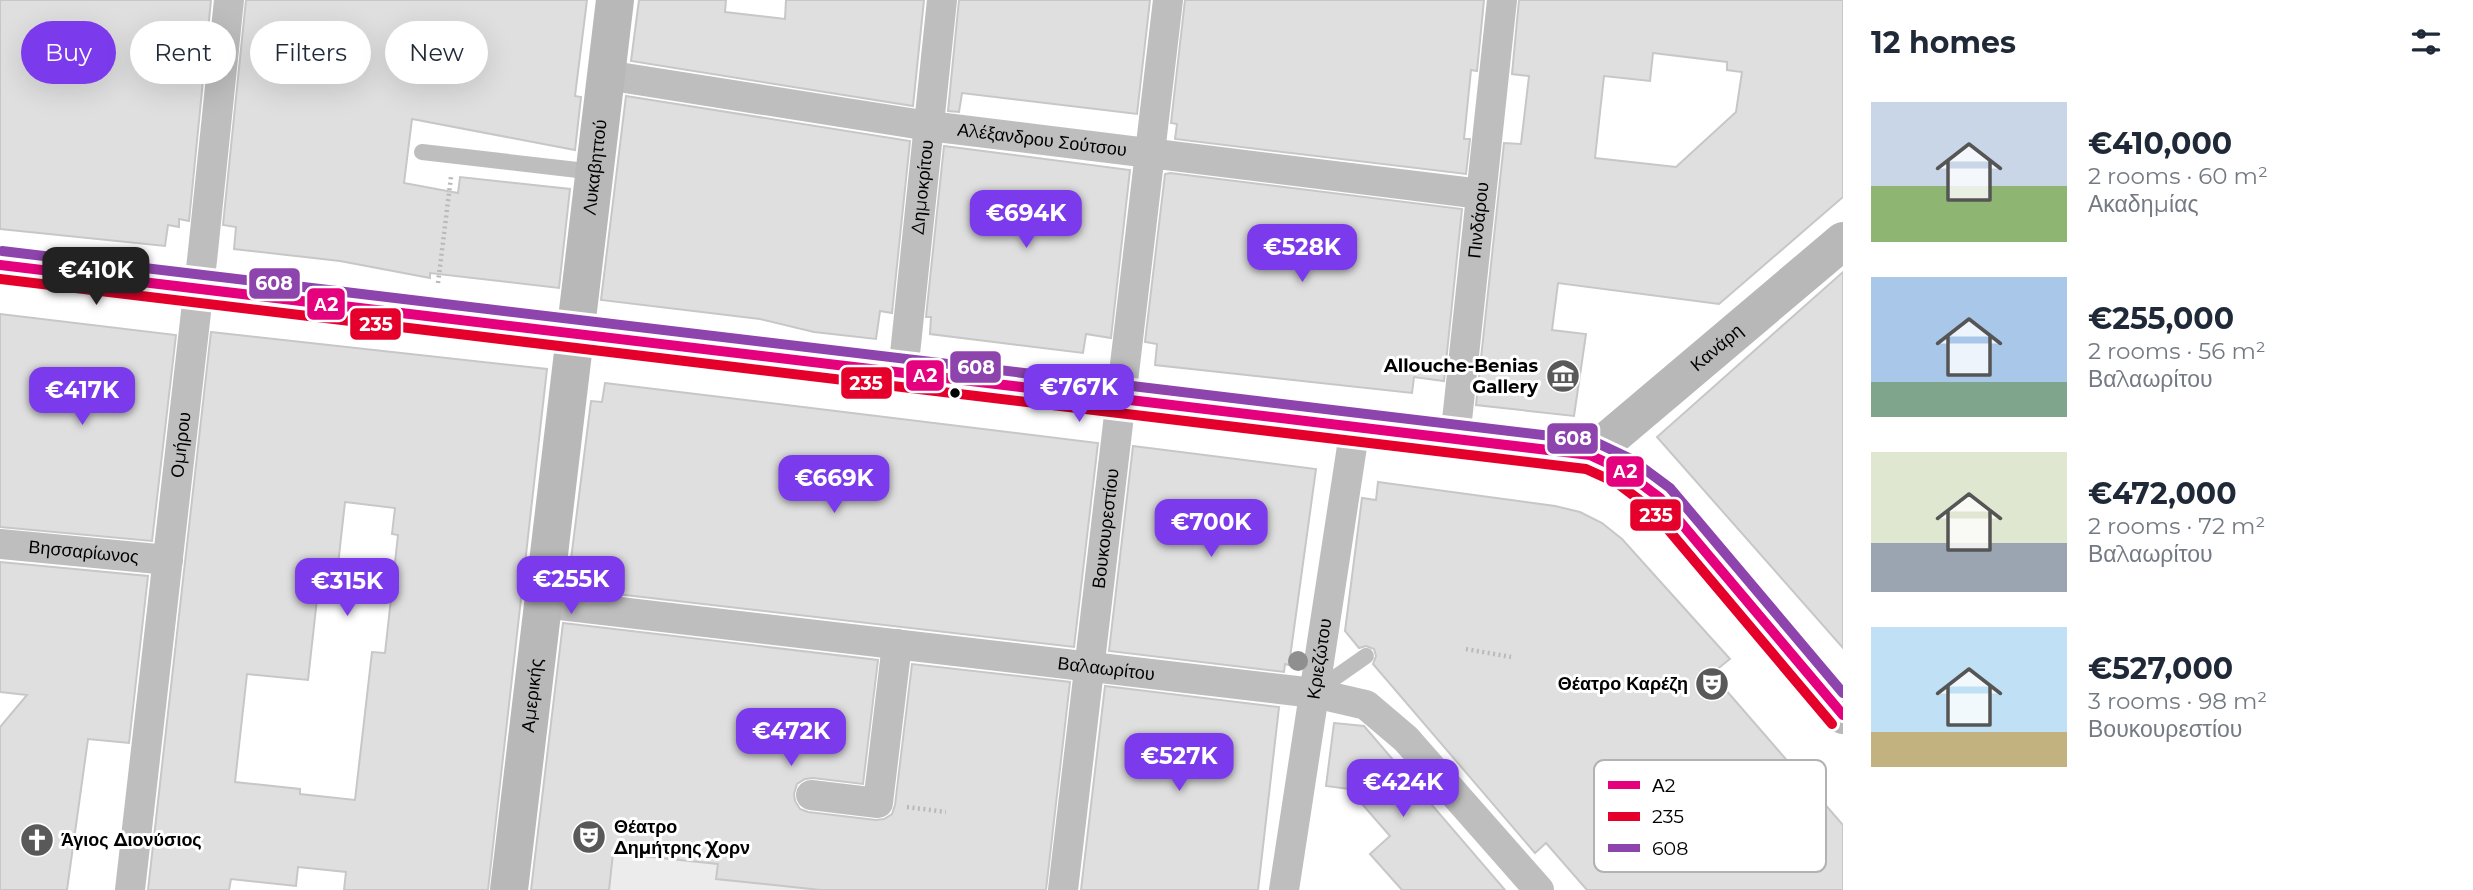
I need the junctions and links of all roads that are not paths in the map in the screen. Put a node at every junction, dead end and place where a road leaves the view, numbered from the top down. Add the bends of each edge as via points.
1 (229, 0) edge
2 (615, 0) edge
3 (942, 0) edge
4 (1168, 0) edge
5 (1502, 0) edge
6 (606, 75) junction
7 (929, 126) junction
8 (422, 152) dead end
9 (1150, 153) junction
10 (594, 172) junction
11 (1481, 194) junction
12 (1843, 241) edge
13 (0, 265) edge
14 (198, 289) junction
15 (575, 334) junction
16 (903, 373) junction
17 (1122, 399) junction
18 (1355, 427) junction
19 (1455, 439) junction
20 (1590, 455) junction
21 (0, 544) edge
22 (168, 560) junction
23 (543, 603) junction
24 (897, 644) junction
25 (1366, 656) dead end
26 (1089, 667) junction
27 (1314, 693) junction
28 (1843, 715) edge
29 (811, 795) dead end
30 (130, 890) edge
31 (509, 890) edge
32 (1063, 890) edge
33 (1284, 890) edge
34 (1539, 890) edge

1 - 14 street, Ομήρου
2 - 6 main road, Λυκαβηττού
3 - 7 street, Δημοκρίτου
4 - 9 street, Βουκουρεστίου
5 - 11 street, Πινδάρου
6 - 7 street, Αλέξανδρου Σούτσου
6 - 10 main road, Λυκαβηττού
7 - 9 street, Αλέξανδρου Σούτσου
7 - 16 street, Δημοκρίτου
8 - 10 lane
9 - 11 street, Αλέξανδρου Σούτσου
9 - 17 street, Βουκουρεστίου
10 - 15 main road, Λυκαβηττού
11 - 19 street, Πινδάρου
12 - 20 main road, Κανάρη
13 - 14 main road
14 - 15 main road
14 - 22 street, Ομήρου
15 - 16 main road
15 - 23 main road, Αμερικής
16 - 17 main road
17 - 18 main road
17 - 26 street, Βουκουρεστίου
18 - 19 main road
18 - 27 street, Κριεζώτου
19 - 20 main road
20 - 28 main road via 1624,471 1660,498
21 - 22 street, Βησσαρίωνος
22 - 30 street, Ομήρου
23 - 24 street, Βαλαωρίτου
23 - 31 main road, Αμερικής
24 - 26 street, Βαλαωρίτου
24 - 29 street via 878,803
25 - 27 lane
26 - 27 street, Βαλαωρίτου
26 - 32 street, Βουκουρεστίου
27 - 33 street, Κριεζώτου
27 - 34 street, Βαλαωρίτου via 1366,705 1406,738

